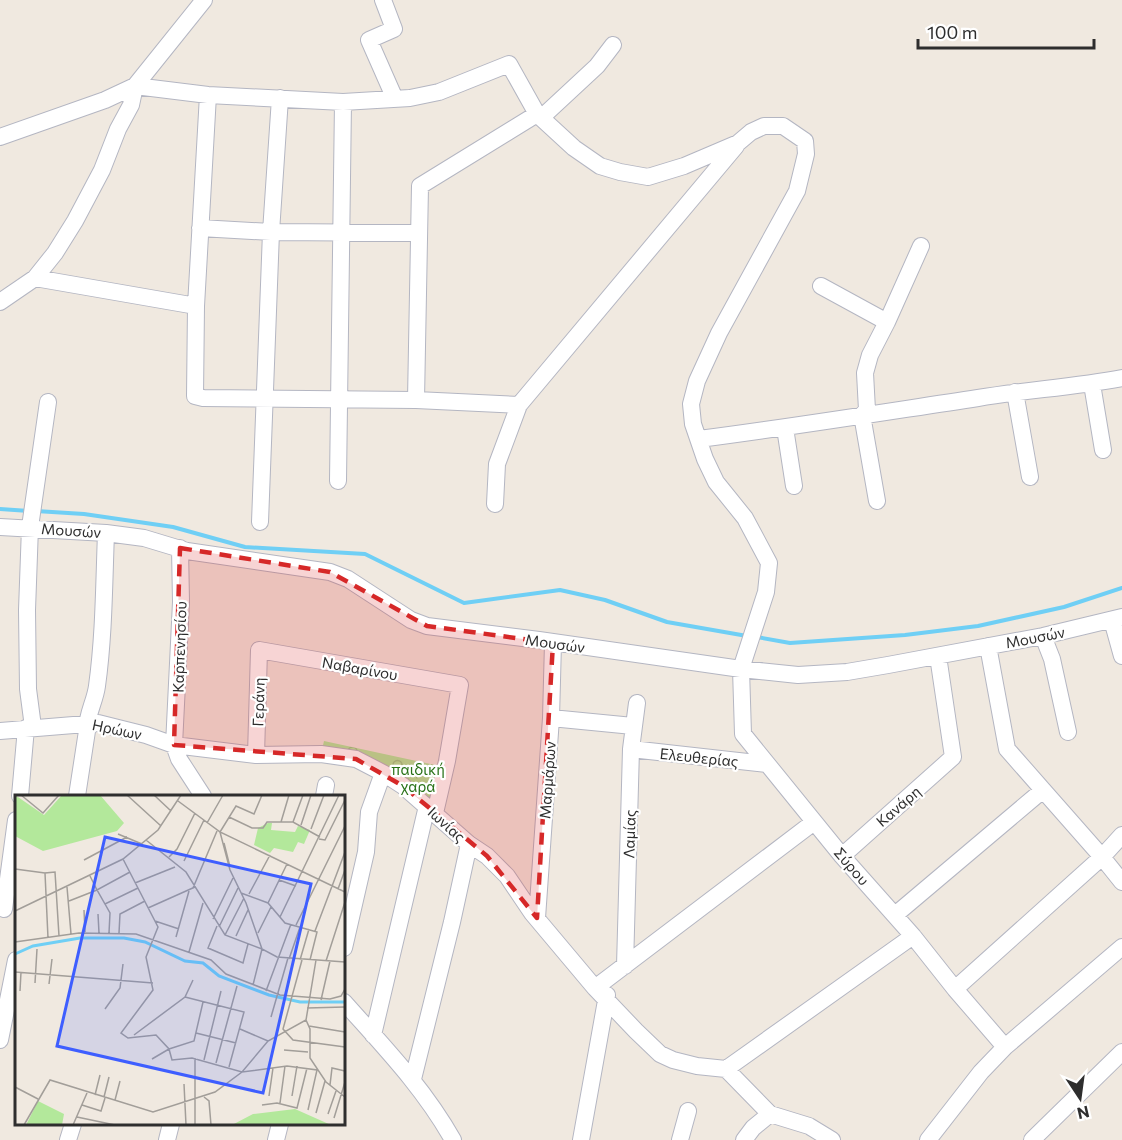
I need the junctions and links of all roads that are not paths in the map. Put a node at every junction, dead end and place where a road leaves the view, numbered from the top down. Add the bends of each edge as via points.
1 (204, 0) edge
2 (383, 0) edge
3 (613, 45) dead end
4 (135, 86) junction
5 (208, 94) junction
6 (280, 98) junction
7 (395, 99) junction
8 (105, 100) junction
9 (343, 102) junction
10 (539, 116) junction
11 (118, 129) junction
12 (0, 137) edge
13 (738, 143) junction
14 (200, 228) junction
15 (271, 232) junction
16 (418, 232) junction
17 (340, 234) junction
18 (921, 246) dead end
19 (35, 278) junction
20 (821, 286) dead end
21 (0, 302) edge
22 (196, 306) junction
23 (887, 322) junction
24 (1122, 378) edge
25 (1092, 384) junction
26 (1015, 392) junction
27 (264, 399) junction
28 (339, 399) junction
29 (416, 400) junction
30 (48, 402) dead end
31 (519, 405) junction
32 (862, 415) junction
33 (785, 428) junction
34 (699, 439) junction
35 (1103, 450) dead end
36 (1030, 477) dead end
37 (338, 481) dead end
38 (794, 486) dead end
39 (877, 501) dead end
40 (495, 504) dead end
41 (260, 522) dead end
42 (0, 527) edge
43 (30, 527) junction
44 (106, 533) junction
45 (180, 548) junction
46 (1117, 619) edge
47 (1042, 636) junction
48 (553, 643) junction
49 (988, 646) junction
50 (260, 650) joint
51 (1122, 656) edge
52 (938, 657) junction
53 (741, 669) junction
54 (637, 703) dead end
55 (551, 718) junction
56 (87, 723) junction
57 (633, 726) junction
58 (29, 728) junction
59 (0, 731) edge
60 (1068, 732) dead end
61 (174, 745) junction
62 (631, 749) junction
63 (256, 755) junction
64 (766, 764) junction
65 (383, 772) junction
66 (1043, 790) junction
67 (20, 795) edge
68 (78, 795) edge
69 (202, 795) edge
70 (431, 809) junction
71 (814, 822) junction
72 (15, 830) edge
73 (1122, 835) edge
74 (469, 844) junction
75 (842, 856) junction
76 (1102, 856) junction
77 (1122, 882) edge
78 (7, 909) edge
79 (895, 915) junction
80 (537, 918) junction
81 (913, 936) junction
82 (345, 944) edge
83 (1122, 947) edge
84 (15, 965) edge
85 (626, 966) junction
86 (601, 984) junction
87 (955, 989) junction
88 (607, 1001) junction
89 (347, 1010) edge
90 (374, 1035) junction
91 (0, 1040) edge
92 (1005, 1047) junction
93 (1122, 1052) edge
94 (726, 1069) junction
95 (413, 1079) junction
96 (687, 1111) dead end
97 (770, 1113) junction
98 (439, 1115) junction
99 (73, 1125) edge
100 (280, 1125) edge
101 (68, 1140) edge
102 (276, 1140) edge
103 (441, 1140) edge
104 (453, 1140) edge
105 (581, 1140) edge
106 (680, 1140) edge
107 (744, 1140) edge
108 (832, 1140) edge
109 (928, 1140) edge
110 (1032, 1140) edge

1 - 4 street
2 - 7 street via 394,29 369,39
3 - 10 street via 597,66
4 - 5 street
4 - 8 street
4 - 11 street via 131,105
5 - 6 street
5 - 14 street
6 - 9 street
6 - 15 street
7 - 9 street
7 - 10 street via 439,92 509,64
8 - 11 street
8 - 12 street
9 - 17 street
10 - 13 street via 600,166 648,177
10 - 16 street via 420,186
11 - 19 street via 75,221
13 - 31 street
13 - 34 street, Σύρου via 764,126 783,126 806,141 806,154 797,191 697,381 691,404
14 - 15 street
14 - 22 street
15 - 17 street
15 - 27 street
16 - 17 street
16 - 29 street
17 - 28 street
18 - 23 street
19 - 21 street
19 - 22 street
20 - 23 street
22 - 27 street via 195,396
23 - 32 street via 865,373 867,410
24 - 25 street
25 - 26 street
25 - 35 street
26 - 32 street
26 - 36 street
27 - 28 street
27 - 41 street
28 - 29 street
28 - 37 street
29 - 31 street
30 - 43 street
31 - 40 street via 497,464
32 - 33 street
32 - 39 street
33 - 34 street
33 - 38 street
34 - 53 street, Σύρου via 716,482 745,518 769,563 766,592
42 - 43 street, Μουσών
43 - 44 street, Μουσών
43 - 58 street
44 - 45 street, Μουσών
44 - 56 street via 97,688
45 - 48 street, Μουσών via 330,572 427,626
45 - 61 street, Καρπενησίου
46 - 47 street, Μουσών
46 - 51 street
47 - 49 street, Μουσών
47 - 60 street via 1052,659
48 - 53 street, Μουσών
48 - 55 street, Μαρμάρων
49 - 52 street, Μουσών
49 - 66 street via 1007,749
50 - 63 street, Γεράνη
50 - 70 street, Ναβαρίνου via 460,685 447,761
52 - 53 street, Μουσών via 847,672 808,674
52 - 75 street, Κανάρη via 953,757
53 - 64 street, Σύρου via 743,735
54 - 57 street, Λαμίας
55 - 57 street
55 - 80 street, Μαρμάρων
56 - 58 street, Ηρώων
56 - 61 street, Ηρώων
56 - 68 street
57 - 62 street, Λαμίας
58 - 59 street, Ηρώων
58 - 67 street
61 - 63 street, Ιωνίας
61 - 69 street
62 - 64 street, Ελευθερίας
62 - 85 street, Λαμίας
63 - 65 street, Ιωνίας via 356,759
64 - 71 street, Σύρου
65 - 70 street, Ιωνίας
65 - 82 street via 369,812 366,852
66 - 76 street
66 - 79 street
70 - 74 street, Ιωνίας
70 - 90 street
71 - 75 street, Σύρου
71 - 85 street
72 - 78 street
73 - 76 street
74 - 80 street, Ιωνίας via 487,855 507,876
74 - 95 street
75 - 79 street, Σύρου
76 - 77 street
76 - 87 street
79 - 81 street, Σύρου
80 - 86 street, Ιωνίας
81 - 87 street, Σύρου
81 - 94 street
83 - 92 street
84 - 91 street
85 - 86 street
86 - 88 street, Ιωνίας
87 - 92 street, Σύρου
88 - 94 street, Ιωνίας via 660,1054 698,1066
88 - 105 street
89 - 90 street
90 - 95 street
92 - 109 street
93 - 110 street
94 - 97 street
95 - 98 street
96 - 106 street
97 - 107 street
97 - 108 street via 809,1126
98 - 103 street
98 - 104 street
99 - 101 street
100 - 102 street

